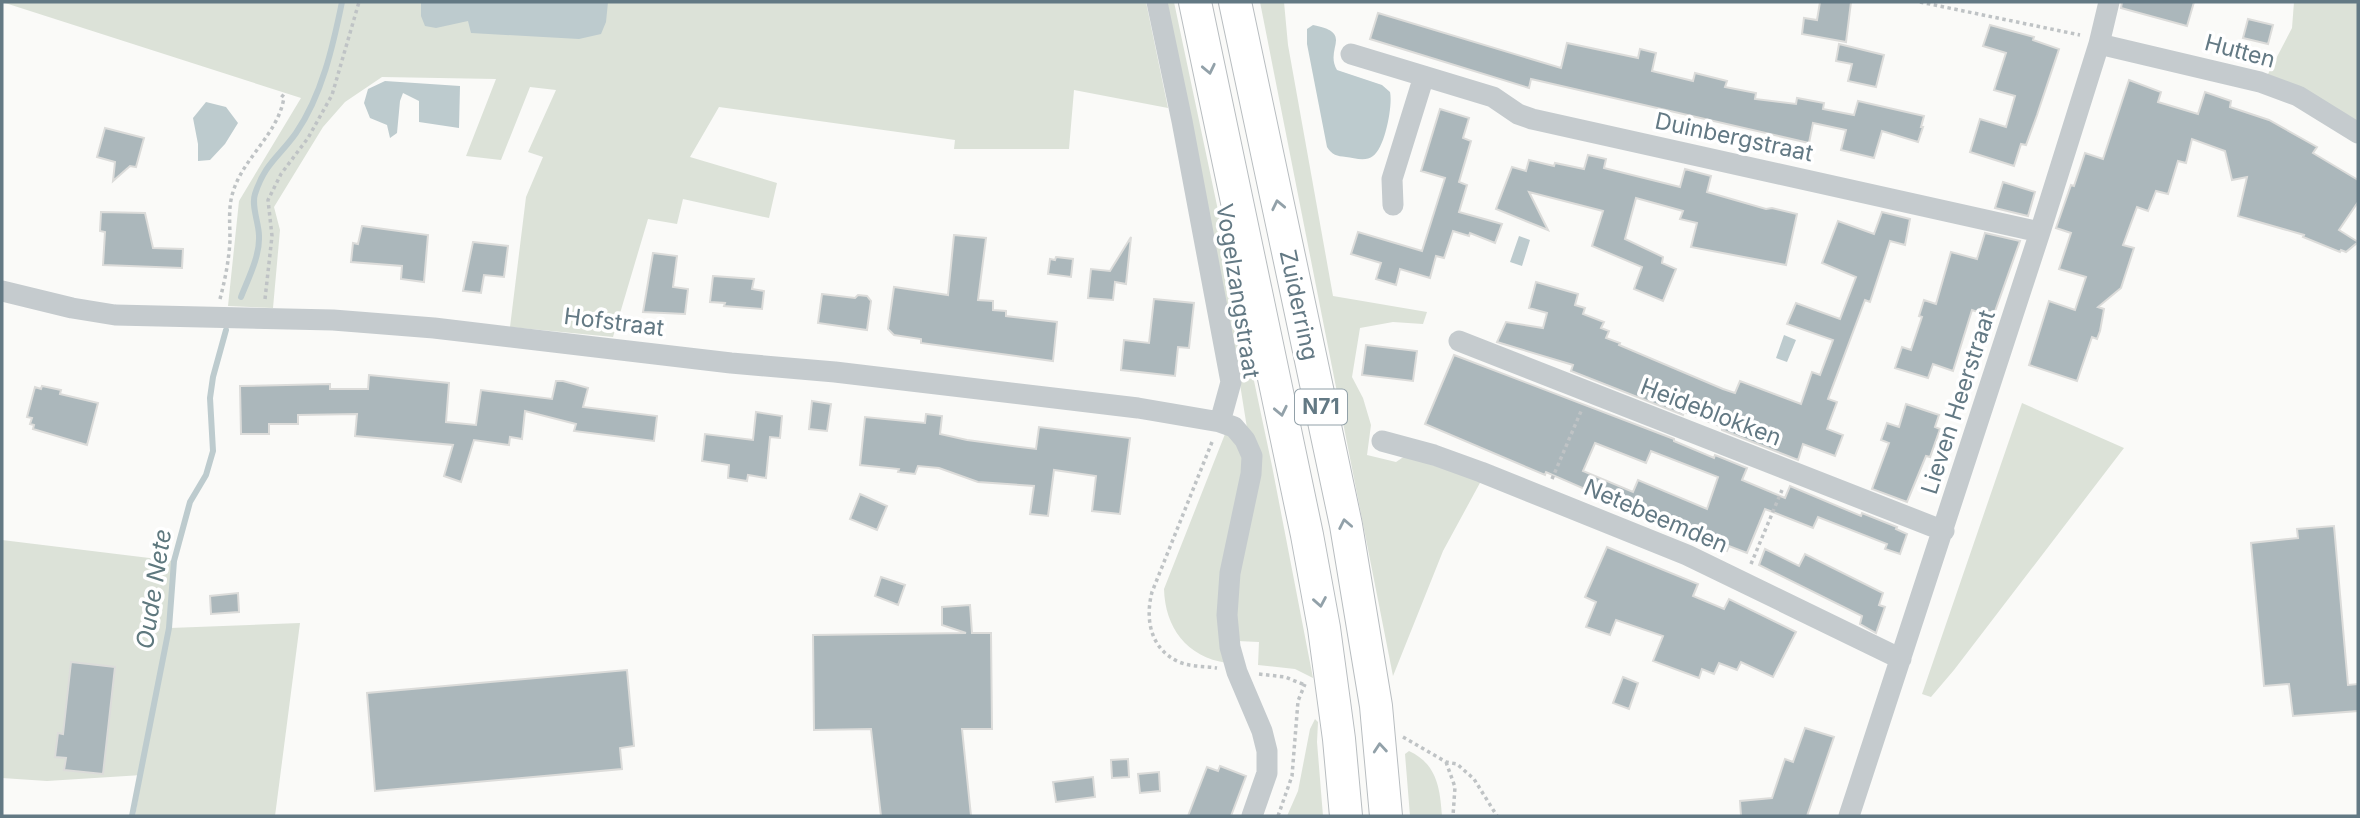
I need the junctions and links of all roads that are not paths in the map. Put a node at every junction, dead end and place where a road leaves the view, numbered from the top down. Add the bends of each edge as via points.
1 (1157, 2) edge
2 (1195, 2) edge
3 (1235, 2) edge
4 (2109, 2) edge
5 (2099, 41) junction
6 (1351, 54) dead end
7 (1424, 76) junction
8 (2358, 133) edge
9 (1393, 205) dead end
10 (2040, 232) junction
11 (2, 292) edge
12 (1459, 341) dead end
13 (1220, 422) junction
14 (1382, 441) dead end
15 (1944, 531) junction
16 (1901, 659) junction
17 (1252, 816) edge
18 (1346, 816) edge
19 (1387, 816) edge
20 (1849, 816) edge

1 - 13 street, Vogelzangstraat via 1231,382
2 -> 18 highway, Zuiderring / N71 via 1307,535 1324,628
19 -> 3 highway, Zuiderring / N71 via 1376,706 1346,525
4 - 5 street, Lieven Heerstraat
5 - 8 street, Hutten via 2260,82 2298,96
5 - 10 street, Lieven Heerstraat
6 - 7 street, Duinbergstraat
7 - 9 street via 1392,179
7 - 10 street, Duinbergstraat via 1493,97 1532,119
10 - 15 street, Lieven Heerstraat
11 - 13 street, Hofstraat via 115,315 333,320 434,328 1138,408
12 - 15 street, Heideblokken
13 - 17 street via 1234,428 1252,456 1230,573 1227,615 1237,672 1267,751 1267,773
14 - 16 street, Netebeemden via 1434,455 1687,555
15 - 16 street, Lieven Heerstraat
16 - 20 street, Lieven Heerstraat

